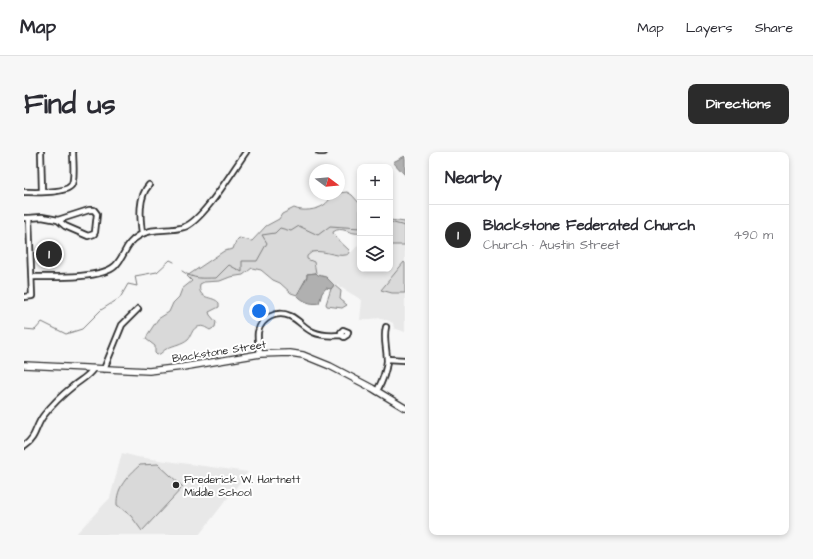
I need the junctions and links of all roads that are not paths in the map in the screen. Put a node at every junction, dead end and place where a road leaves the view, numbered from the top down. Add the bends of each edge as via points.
1 (41, 152) edge
2 (73, 152) edge
3 (246, 152) edge
4 (319, 152) edge
5 (324, 152) edge
6 (149, 185) dead end
7 (24, 192) edge
8 (42, 192) junction
9 (27, 218) edge
10 (58, 220) junction
11 (142, 233) junction
12 (32, 277) junction
13 (24, 296) edge
14 (138, 309) dead end
15 (386, 326) dead end
16 (341, 335) dead end
17 (260, 354) junction
18 (387, 359) junction
19 (405, 360) edge
20 (24, 364) edge
21 (93, 369) junction
22 (104, 369) junction
23 (377, 391) junction
24 (405, 408) edge
25 (24, 446) edge

1 - 8 street
2 - 8 street via 71,186
3 - 11 street via 204,211 192,223 175,229
4 - 5 street
6 - 11 street via 144,191 140,213
7 - 8 street
9 - 10 street
9 - 12 street
10 - 10 street via 88,236 95,232 97,214 94,210 88,210
11 - 12 street via 128,244 117,264 107,271 80,276
12 - 13 street via 32,296
14 - 22 street via 122,325
15 - 18 street
16 - 17 street via 326,336 314,333 293,317 286,314 274,315 260,328
17 - 22 main road, Blackstone Street via 156,371
17 - 23 main road, Blackstone Street via 282,352 303,355
18 - 19 street
18 - 23 street
20 - 21 main road, Blackstone Street
21 - 22 main road, Blackstone Street
21 - 25 street via 89,376 73,386 48,410 40,420 32,439
23 - 24 main road, Blackstone Street

